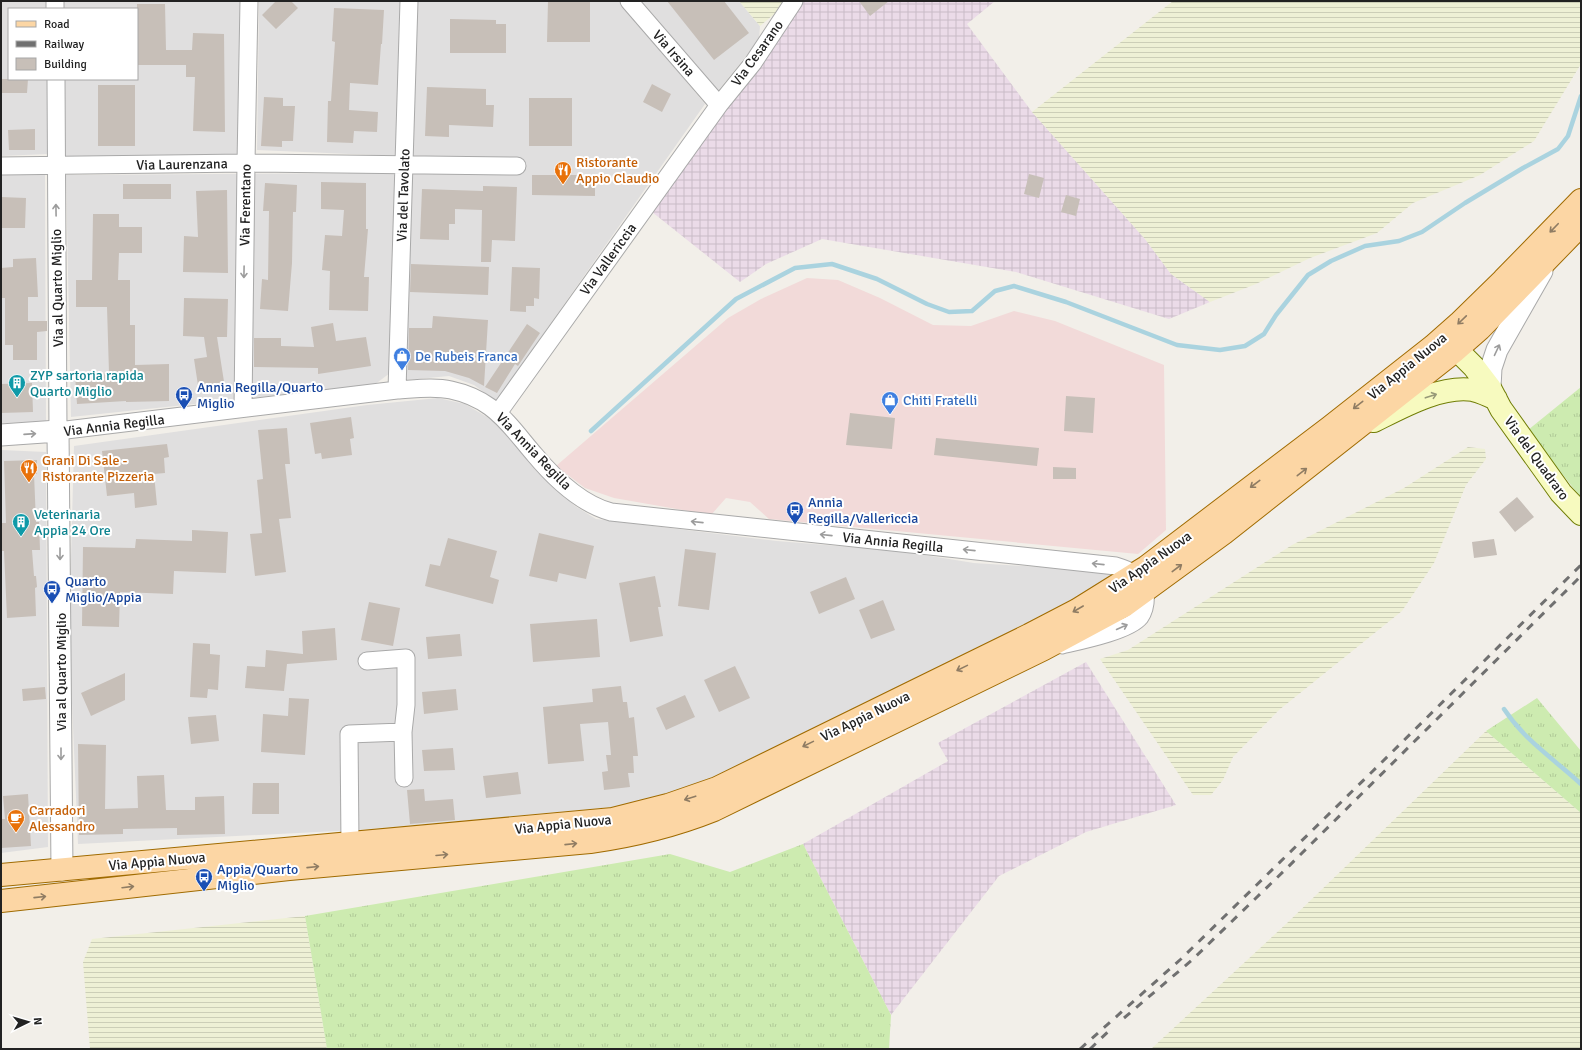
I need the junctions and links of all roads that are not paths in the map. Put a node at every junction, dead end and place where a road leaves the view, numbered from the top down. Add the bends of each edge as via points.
1 (249, 1) edge
2 (409, 1) edge
3 (629, 1) edge
4 (794, 1) edge
5 (56, 80) edge
6 (720, 105) junction
7 (246, 163) junction
8 (404, 164) junction
9 (56, 165) junction
10 (1, 166) edge
11 (517, 166) dead end
12 (1581, 200) edge
13 (1581, 225) edge
14 (1547, 262) junction
15 (1433, 346) junction
16 (1455, 351) junction
17 (396, 390) junction
18 (1493, 393) junction
19 (243, 408) junction
20 (498, 413) junction
21 (58, 432) junction
22 (1, 435) edge
23 (1334, 447) junction
24 (1581, 514) edge
25 (1140, 583) junction
26 (367, 661) dead end
27 (403, 732) junction
28 (404, 778) dead end
29 (350, 843) junction
30 (62, 870) junction
31 (1, 875) edge
32 (89, 892) junction
33 (1, 901) edge

1 - 7 street, Via Ferentano
2 - 8 street, Via del Tavolato
3 - 6 street, Via Irsina
4 - 6 street, Via Cesarano via 753,63
5 - 9 street, Via al Quarto Miglio
6 - 20 street, Via Vallericcia
7 - 8 street, Via Laurenzana
7 - 9 street, Via Laurenzana
7 -> 19 street, Via Ferentano
8 - 11 street, Via Laurenzana
8 - 17 street, Via del Tavolato
9 - 10 street, Via Laurenzana
21 -> 9 street, Via al Quarto Miglio
12 -> 15 main road, Via Appia Nuova via 1503,280
13 - 14 main road, Via Appia Nuova
14 - 16 main road, Via Appia Nuova
18 -> 14 street via 1491,368 1496,350
15 - 16 main road, Via del Quadraro
15 -> 25 main road, Via Appia Nuova
16 - 18 main road, Via del Quadraro via 1470,362
16 - 23 main road, Via Appia Nuova
17 - 19 street, Via Annia Regilla
17 - 20 street, Via Annia Regilla via 451,390 476,398
23 -> 18 main road via 1373,422 1428,397 1462,389
18 - 24 main road, Via del Quadraro via 1501,409 1561,493
19 - 21 street, Via Annia Regilla
25 -> 20 street, Via Annia Regilla via 1127,569 1116,566 603,510 584,500 557,478
22 -> 21 street, Via Annia Regilla
21 -> 30 street, Via al Quarto Miglio
25 -> 23 main road, Via Appia Nuova
25 -> 29 main road, Via Appia Nuova via 1077,610 717,788 694,797 613,819
32 -> 25 main road, Via Appia Nuova via 289,869 590,842 664,828 728,804 1044,649 1118,610
26 - 27 street via 406,658
27 - 28 street
27 - 29 street via 349,734
29 - 30 main road, Via Appia Nuova
30 - 31 main road, Via Appia Nuova
30 - 32 main road via 72,882
33 -> 32 main road, Via Appia Nuova

